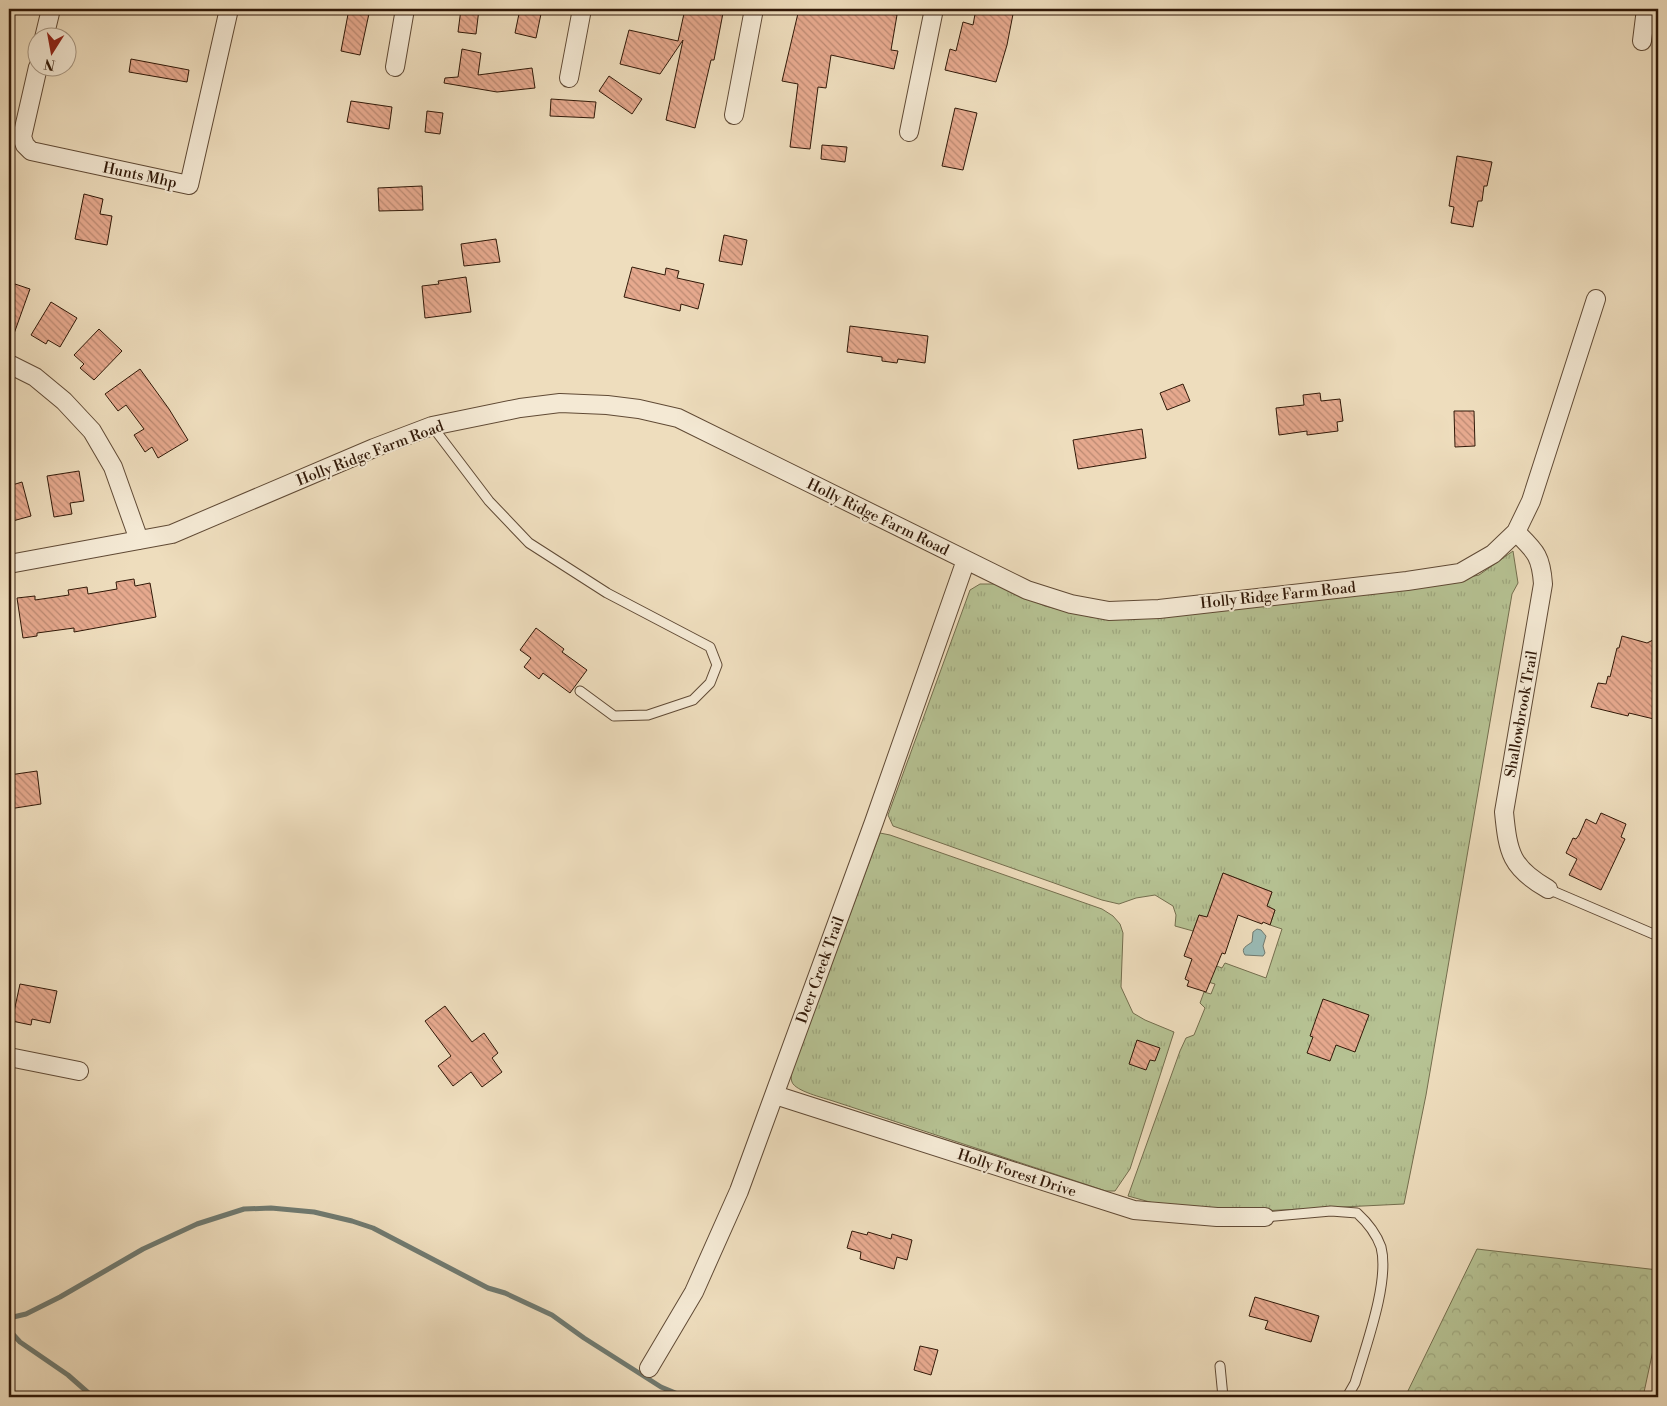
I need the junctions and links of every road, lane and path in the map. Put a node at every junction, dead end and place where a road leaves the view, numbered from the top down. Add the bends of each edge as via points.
1 (51, 9) edge
2 (230, 9) edge
3 (405, 9) edge
4 (582, 9) edge
5 (754, 9) edge
6 (934, 9) edge
7 (1646, 9) edge
8 (46, 28) edge
9 (1642, 41) dead end
10 (395, 67) dead end
11 (35, 78) edge
12 (569, 78) dead end
13 (734, 115) dead end
14 (909, 132) dead end
15 (1596, 299) dead end
16 (9, 364) edge
17 (432, 426) junction
18 (1516, 532) junction
19 (139, 540) junction
20 (966, 560) junction
21 (9, 564) edge
22 (580, 691) dead end
23 (1548, 889) joint
24 (1658, 936) edge
25 (9, 1057) edge
26 (79, 1071) dead end
27 (775, 1095) junction
28 (1265, 1217) joint
29 (1220, 1366) dead end
30 (649, 1368) dead end
31 (1223, 1397) edge
32 (1347, 1397) edge

1 - 8 street
2 - 11 street, Hunts Mhp via 189,185 31,151 22,137
3 - 10 street
4 - 12 street
5 - 13 street
6 - 14 street
7 - 9 street
15 - 18 street, Holly Ridge Farm Road via 1531,501
16 - 19 street via 35,377 64,401 92,431 114,467
17 - 19 street, Holly Ridge Farm Road via 172,534
17 - 20 street, Holly Ridge Farm Road via 560,403 639,409 678,418
17 - 22 lane via 490,501 529,543 608,593 710,648 717,665 710,683 693,700 648,715 614,716
18 - 20 street, Holly Ridge Farm Road via 1493,554 1460,573 1159,609 1109,611 1071,604 1027,590
18 - 23 street, Shallowbrook Trail via 1537,554 1542,566 1543,584 1504,812 1506,837 1520,869
19 - 21 street, Holly Ridge Farm Road
20 - 27 street, Deer Creek Trail
23 - 24 lane
25 - 26 street
27 - 28 street, Holly Forest Drive via 1134,1210 1217,1217
27 - 30 street, Deer Creek Trail via 739,1191 694,1292
28 - 32 lane via 1331,1211 1357,1213 1372,1227 1381,1248 1383,1284 1355,1384
29 - 31 lane

